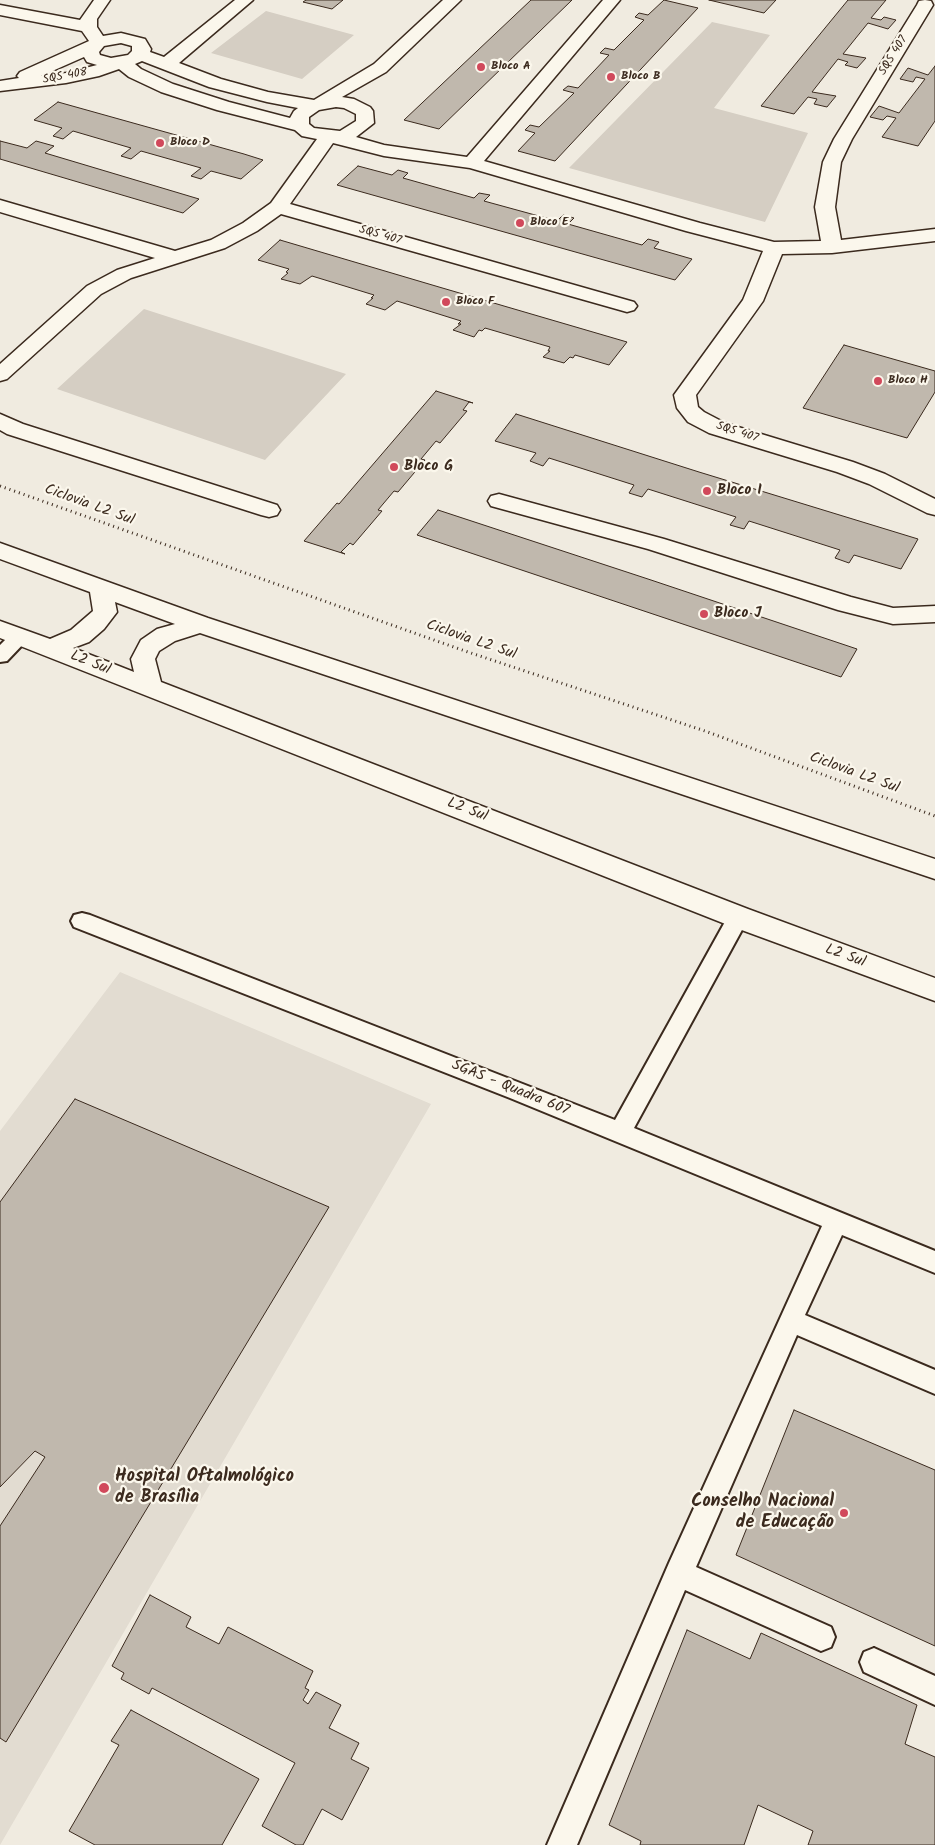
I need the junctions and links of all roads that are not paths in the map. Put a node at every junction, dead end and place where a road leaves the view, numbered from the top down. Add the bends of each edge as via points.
1 (246, 0) edge
2 (452, 0) edge
3 (612, 0) edge
4 (925, 5) dead end
5 (0, 10) edge
6 (107, 10) edge
7 (88, 27) junction
8 (121, 38) junction
9 (95, 44) junction
10 (140, 54) junction
11 (120, 62) junction
12 (167, 64) junction
13 (380, 68) junction
14 (5, 85) edge
15 (226, 86) junction
16 (205, 100) junction
17 (319, 104) junction
18 (374, 114) junction
19 (301, 126) junction
20 (329, 136) junction
21 (446, 159) junction
22 (472, 163) junction
23 (0, 206) edge
24 (278, 207) junction
25 (935, 236) edge
26 (832, 247) junction
27 (774, 248) junction
28 (174, 257) junction
29 (627, 306) dead end
30 (0, 375) edge
31 (0, 421) edge
32 (499, 501) dead end
33 (935, 508) edge
34 (269, 510) dead end
35 (0, 551) edge
36 (101, 588) junction
37 (935, 614) edge
38 (200, 624) junction
39 (10, 632) edge
40 (51, 648) junction
41 (0, 656) edge
42 (150, 688) junction
43 (935, 869) edge
44 (738, 917) junction
45 (82, 921) dead end
46 (935, 990) edge
47 (620, 1134) junction
48 (837, 1221) junction
49 (935, 1262) edge
50 (792, 1322) junction
51 (935, 1382) edge
52 (679, 1573) junction
53 (821, 1637) dead end
54 (874, 1662) dead end
55 (935, 1691) edge
56 (562, 1845) edge

1 - 12 street
2 - 13 street
3 - 22 street
4 - 26 street, SQS 407 via 832,162 825,207
5 - 7 street
6 - 7 street via 89,19
6 - 8 street via 121,29
7 - 9 street
8 - 9 street, SQS 408
8 - 10 street via 139,43 142,48
9 - 11 street via 90,52 93,58 100,62
9 - 14 street, SQS 408
10 - 11 street, SQS 408
10 - 12 street
11 - 14 street, SQS 408 via 66,78
11 - 16 street via 153,83
12 - 15 street
13 - 17 street
13 - 18 street
15 - 16 street
15 - 17 street via 267,97
16 - 19 street
17 - 18 street via 348,103
17 - 19 street via 300,115 298,121
18 - 20 street via 352,133
18 - 21 street
19 - 20 street via 308,132
20 - 21 street via 384,150
20 - 24 street
21 - 22 street
22 - 27 street via 693,228
23 - 28 street
24 - 28 street via 226,240
24 - 29 street, SQS 407
25 - 26 street
26 - 27 street
27 - 33 street, SQS 407 via 753,301 685,395 688,408 696,417 717,428 845,467
28 - 30 street via 124,274 94,290
31 - 34 street via 15,429
32 - 37 street via 656,544 846,604 893,616
35 - 36 street
36 - 38 street
36 - 40 street via 104,612 96,623 80,636
38 - 42 street via 166,635 150,646 143,659
38 - 43 street
39 - 40 street, L2 Sul
39 - 41 lane
40 - 42 street, L2 Sul
42 - 44 street, L2 Sul
44 - 46 street, L2 Sul
44 - 47 lane
45 - 47 lane, SGAS - Quadra 607
47 - 48 lane, SGAS - Quadra 607
48 - 49 lane, SGAS - Quadra 607
48 - 50 lane
50 - 51 lane
50 - 52 lane
52 - 53 lane
52 - 56 lane
54 - 55 lane

